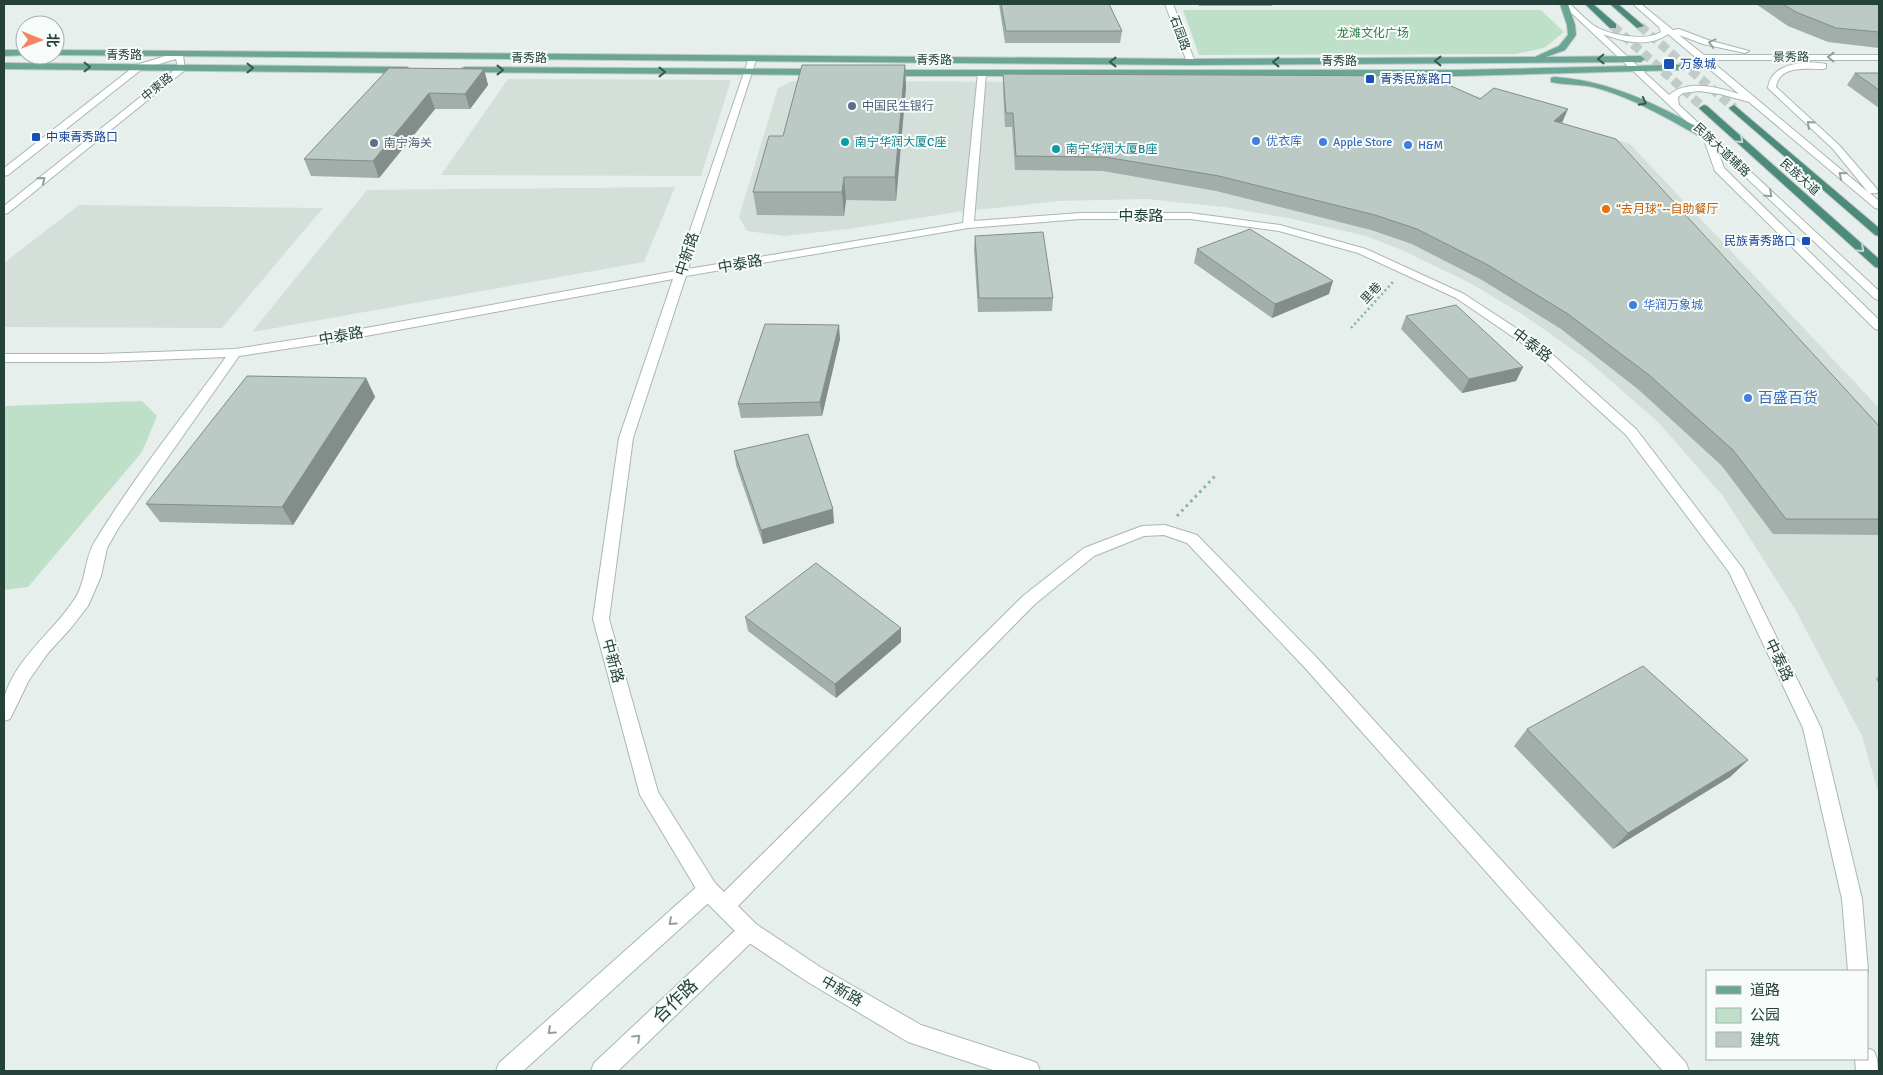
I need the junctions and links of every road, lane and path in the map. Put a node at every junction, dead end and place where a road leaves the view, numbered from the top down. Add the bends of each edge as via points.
1 (1169, 4) edge
2 (1565, 4) edge
3 (1589, 4) edge
4 (1614, 4) edge
5 (1637, 4) edge
6 (1588, 25) junction
7 (1613, 26) tunnel mouth
8 (1640, 26) tunnel mouth
9 (1663, 26) junction
10 (65, 54) edge
11 (178, 55) junction
12 (1812, 56) junction
13 (1879, 57) edge
14 (1654, 58) dead end
15 (1683, 58) dead end
16 (1702, 58) junction
17 (1624, 59) junction
18 (1534, 60) junction
19 (1191, 62) junction
20 (4, 66) edge
21 (750, 66) junction
22 (1823, 66) junction
23 (1879, 66) edge
24 (139, 67) junction
25 (1713, 67) junction
26 (182, 68) junction
27 (1635, 69) junction
28 (420, 70) edge
29 (460, 70) edge
30 (826, 72) edge
31 (875, 72) edge
32 (982, 73) junction
33 (1458, 73) junction
34 (1674, 106) junction
35 (1759, 106) junction
36 (1704, 108) tunnel mouth
37 (1734, 108) tunnel mouth
38 (1708, 137) junction
39 (4, 172) edge
40 (1879, 198) edge
41 (1879, 206) edge
42 (4, 211) edge
43 (968, 226) junction
44 (1879, 233) edge
45 (1879, 265) edge
46 (1404, 270) junction
47 (680, 274) junction
48 (1879, 297) edge
49 (1879, 326) edge
50 (1351, 328) dead end
51 (235, 353) junction
52 (4, 358) edge
53 (1216, 475) dead end
54 (1165, 530) junction
55 (4, 714) edge
56 (708, 890) junction
57 (724, 906) junction
58 (749, 932) junction
59 (1858, 970) edge
60 (507, 1071) edge
61 (602, 1071) edge
62 (1029, 1071) edge
63 (1678, 1071) edge

1 - 19 street, 石园路
2 - 6 street, 民族大道辅路
2 - 18 main road via 1571,25 1569,41 1562,48
3 - 7 highway
4 - 8 highway
5 - 9 street
6 - 9 street via 1611,35 1638,39 1661,36 1665,33
6 - 17 street, 民族大道辅路
12 -> 9 street via 1743,51
9 - 16 street
10 - 11 main road, 青秀路
11 - 21 main road, 青秀路
11 - 24 street, 中柬路
11 - 26 street, 中柬路
13 -> 12 street, 景秀路
12 - 16 street, 景秀路
14 - 17 main road, 青秀路
15 - 16 main road
16 - 25 street
17 -> 18 main road, 青秀路
17 - 27 street, 民族大道辅路
18 -> 19 main road, 青秀路
19 -> 21 main road, 青秀路
20 -> 24 main road, 青秀路
29 -> 21 main road, 青秀路
21 - 30 main road, 青秀路
21 - 47 street, 中新路
22 - 23 street, 景秀路
22 - 25 street, 景秀路
40 -> 22 street via 1836,147 1772,88 1772,79 1777,72
24 - 26 main road, 青秀路
24 - 39 street, 中柬路
25 - 27 main road, 青秀路
25 - 35 street
26 -> 28 main road, 青秀路
42 -> 26 street, 中柬路
27 - 33 main road, 青秀路
27 - 34 street, 民族大道辅路
31 - 32 main road, 青秀路
32 - 33 main road, 青秀路
32 - 43 street
33 -> 38 main road via 1488,78 1579,81 1601,86 1634,98
34 - 35 street via 1672,100 1676,92 1703,89 1733,94
34 - 38 street, 民族大道辅路
41 -> 35 street
36 -> 45 highway, 民族大道
37 - 44 highway, 民族大道
38 -> 48 street, 民族大道辅路
38 - 49 street via 1719,169
43 - 46 street, 中泰路 via 1080,216 1190,216 1280,228 1362,251
43 - 47 street, 中泰路
46 - 50 path, 里巷
46 - 59 street, 中泰路 via 1460,296 1540,349 1631,432 1735,569 1812,728 1852,899
47 - 51 street, 中泰路
47 - 56 street, 中新路 via 626,438 602,619 649,795
51 - 52 street, 中泰路
51 - 55 street via 114,523 99,548 93,576 82,602 22,676
53 - 54 path
54 - 57 street via 1142,531 1089,552 1028,600
54 - 63 street via 1192,539 1305,657
56 - 57 street, 中新路
56 -> 60 street
57 - 58 street, 中新路
61 -> 58 street, 合作路
58 - 62 street, 中新路 via 916,1034

